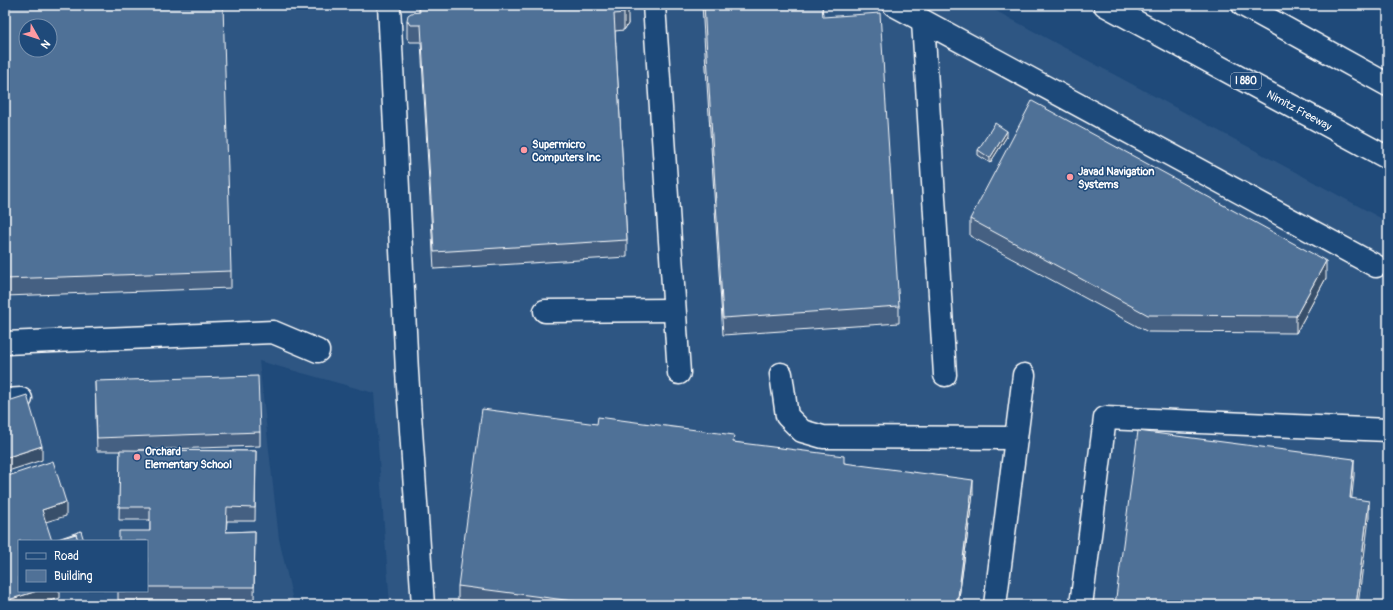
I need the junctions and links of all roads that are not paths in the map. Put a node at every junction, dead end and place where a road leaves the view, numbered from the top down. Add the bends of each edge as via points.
1 (389, 5) edge
2 (654, 5) edge
3 (894, 5) edge
4 (1105, 5) edge
5 (1242, 5) edge
6 (923, 21) junction
7 (1388, 85) edge
8 (1388, 158) edge
9 (1376, 266) dead end
10 (674, 310) junction
11 (545, 311) dead end
12 (5, 342) edge
13 (318, 351) dead end
14 (679, 373) dead end
15 (781, 374) dead end
16 (945, 375) dead end
17 (1024, 375) dead end
18 (1388, 430) edge
19 (1016, 438) junction
20 (423, 605) edge
21 (995, 605) edge
22 (1081, 605) edge

1 - 20 main road via 407,372
2 - 10 main road
3 - 6 main road
4 - 8 main road, Nimitz Freeway / I 880
5 - 7 main road
6 - 9 main road
6 - 16 main road
10 - 11 main road
10 - 14 main road
12 - 13 main road via 273,332
15 - 19 main road via 787,416 802,431 823,437
17 - 19 main road
18 - 22 main road via 1105,418
19 - 21 main road

